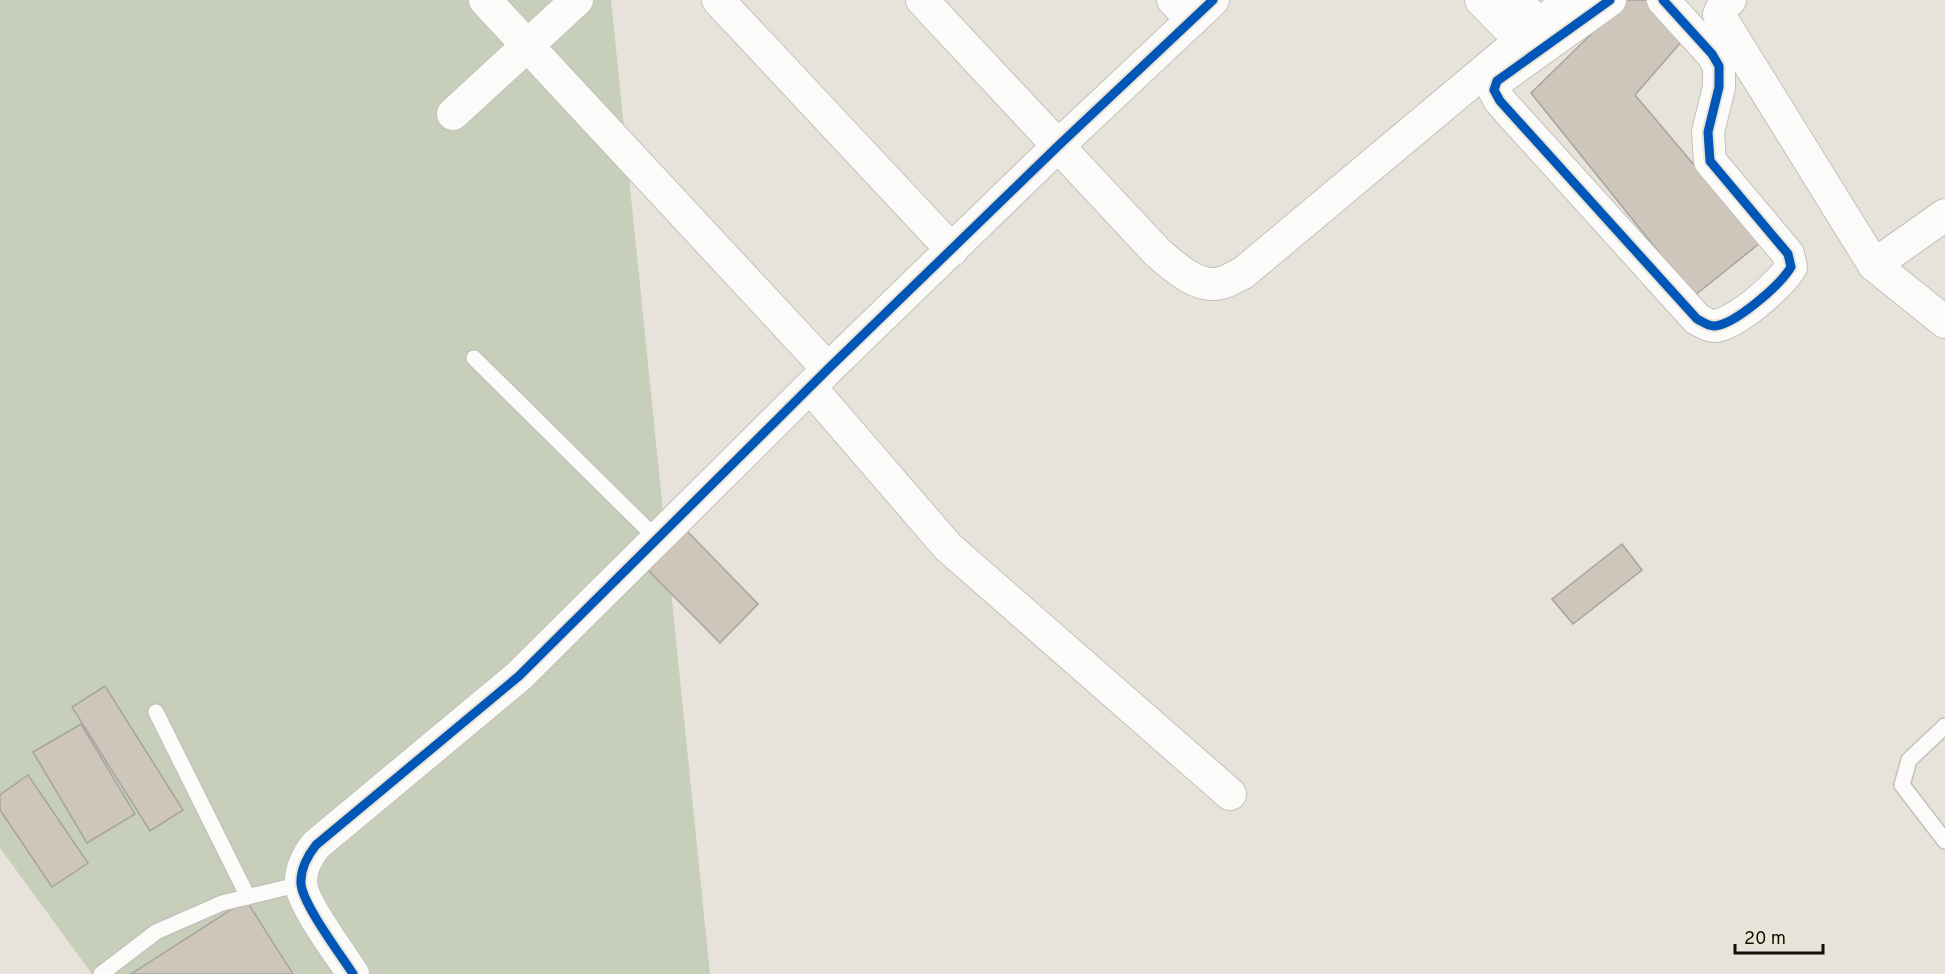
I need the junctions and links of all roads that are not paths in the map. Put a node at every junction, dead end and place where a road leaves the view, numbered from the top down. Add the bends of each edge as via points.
1 (485, 0) edge
2 (577, 0) edge
3 (718, 0) edge
4 (922, 0) edge
5 (1481, 0) edge
6 (1517, 0) edge
7 (1569, 0) edge
8 (1610, 0) edge
9 (1663, 0) edge
10 (1730, 0) edge
11 (1193, 7) edge
12 (1530, 33) junction
13 (527, 46) junction
14 (453, 114) dead end
15 (1058, 146) junction
16 (1945, 215) edge
17 (952, 250) junction
18 (1874, 265) junction
19 (1945, 322) edge
20 (474, 358) dead end
21 (819, 378) junction
22 (657, 539) junction
23 (156, 712) dead end
24 (1945, 726) edge
25 (1230, 794) dead end
26 (1945, 841) edge
27 (301, 884) junction
28 (248, 897) junction
29 (101, 974) edge
30 (354, 974) edge

1 - 13 street
2 - 13 street
3 - 17 street
4 - 15 street
5 - 12 street
6 - 12 street
7 - 12 street
8 - 9 street via 1497,81 1494,90 1697,319 1711,327 1726,324 1783,280 1791,267 1788,254 1710,161 1708,132 1719,87 1719,66
10 - 18 street via 1724,3 1719,15
11 - 15 street
12 - 15 street via 1243,273 1220,284 1198,281 1158,253
13 - 14 street
13 - 21 street
15 - 17 street
16 - 18 street
17 - 21 street
18 - 19 street
20 - 22 lane
21 - 22 street
21 - 25 street via 948,547
22 - 27 street via 519,676 316,845 309,854
23 - 28 lane
24 - 26 lane via 1909,760 1902,785
27 - 28 lane
27 - 30 street via 308,902
28 - 29 lane via 222,903 156,932

